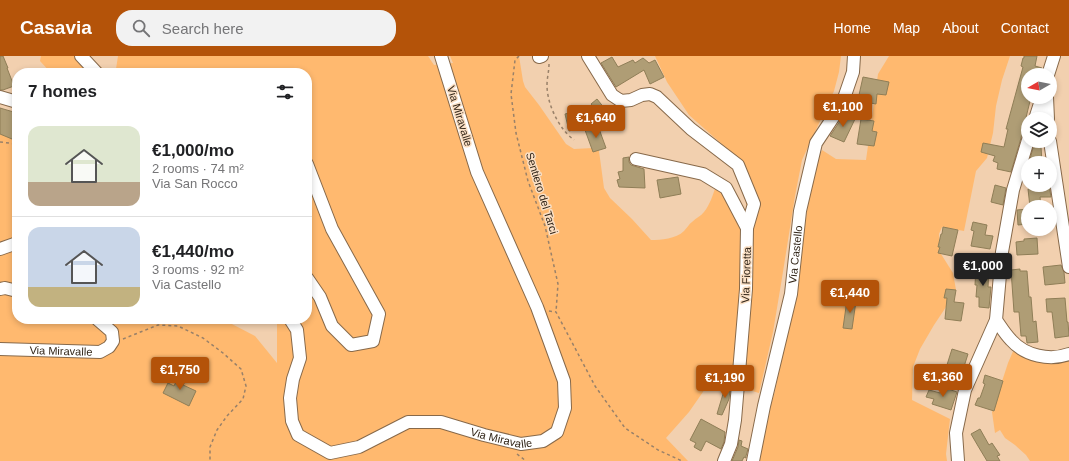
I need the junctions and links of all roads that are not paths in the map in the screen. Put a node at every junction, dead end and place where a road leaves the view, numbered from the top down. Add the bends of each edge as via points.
1 (81, 56) edge
2 (441, 56) edge
3 (588, 56) edge
4 (854, 56) edge
5 (1054, 56) edge
6 (92, 68) edge
7 (1050, 68) edge
8 (0, 97) edge
9 (12, 101) edge
10 (1026, 148) edge
11 (1051, 148) edge
12 (636, 159) dead end
13 (312, 177) edge
14 (747, 228) junction
15 (12, 245) edge
16 (0, 249) edge
17 (1069, 267) edge
18 (312, 285) edge
19 (0, 289) edge
20 (12, 290) edge
21 (996, 320) junction
22 (103, 324) edge
23 (293, 324) edge
24 (0, 349) edge
25 (1069, 354) edge
26 (724, 461) edge
27 (753, 461) edge
28 (958, 461) edge

1 - 6 street
2 - 23 street, Via Miravalle via 477,172 537,307 564,380 565,408 557,432 543,441 520,444 441,422 408,422 359,447 330,453 298,435 292,420 290,398 300,358
3 - 14 street via 612,95 620,101 650,94 657,97 691,129 738,165 754,204
4 - 27 street, Via Castello via 853,72 842,104 816,143 800,211 791,294
5 - 7 street
8 - 9 street
10 - 21 street via 1013,190 1002,252
11 - 17 street
12 - 14 street, Via Fioretta via 703,174 726,188
13 - 18 street via 332,229 379,314 373,341 351,345 332,326 320,297
14 - 26 street, Via Fioretta via 746,290 735,420 731,444
15 - 16 street
19 - 20 street
21 - 25 street via 1012,341 1027,352 1050,357
21 - 28 street via 965,390 956,433
22 - 24 street, Via Miravalle via 112,332 113,341 100,352

